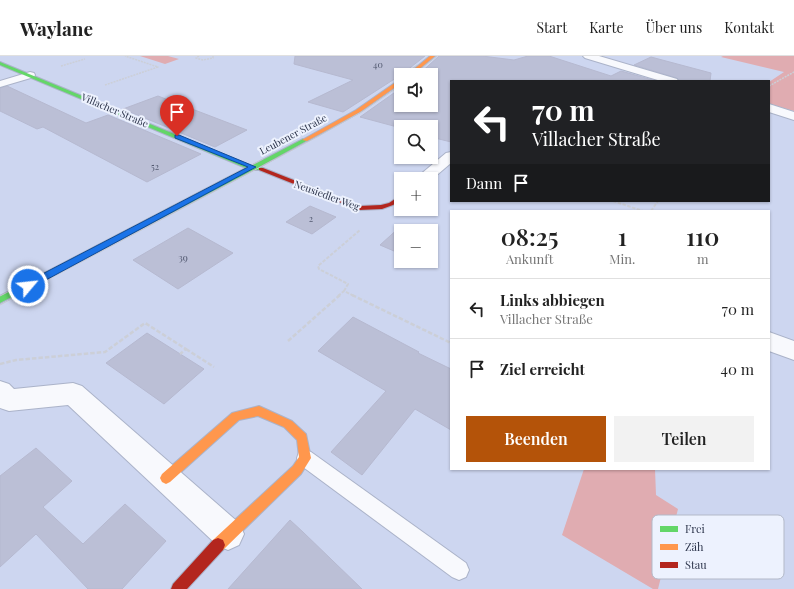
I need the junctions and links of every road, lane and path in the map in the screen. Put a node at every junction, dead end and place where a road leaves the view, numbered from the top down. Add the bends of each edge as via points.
1 (125, 56) edge
2 (199, 56) edge
3 (213, 56) edge
4 (433, 56) edge
5 (588, 56) edge
6 (619, 56) edge
7 (0, 62) edge
8 (606, 62) junction
9 (418, 68) edge
10 (794, 72) edge
11 (30, 75) junction
12 (670, 80) edge
13 (1, 84) edge
14 (770, 85) edge
15 (394, 86) edge
16 (78, 94) junction
17 (770, 108) edge
18 (794, 116) edge
19 (450, 157) edge
20 (253, 167) junction
21 (432, 172) edge
22 (616, 202) edge
23 (394, 203) edge
24 (375, 209) junction
25 (640, 210) edge
26 (344, 291) junction
27 (0, 300) edge
28 (288, 341) dead end
29 (770, 341) edge
30 (450, 343) edge
31 (186, 349) junction
32 (794, 351) edge
33 (180, 354) dead end
34 (0, 364) edge
35 (214, 367) dead end
36 (0, 392) edge
37 (306, 458) junction
38 (166, 478) junction
39 (228, 534) junction
40 (459, 570) dead end
41 (178, 589) edge

1 - 16 path via 158,67
2 - 3 path via 196,58 203,60
4 - 9 street
5 - 8 street
6 - 8 street
7 - 11 street, Villacher Straße
8 - 12 street
10 - 14 path
11 - 13 street
11 - 16 street, Villacher Straße
15 - 20 street, Leubener Straße via 358,111
16 - 20 street, Villacher Straße
17 - 18 street
19 - 21 street
20 - 24 street, Neusiedler Weg via 359,208
20 - 27 street, Leubener Straße
22 - 25 path
23 - 24 street, Neusiedler Weg
24 - 26 path via 374,219 318,266 319,269 348,284
26 - 28 path
26 - 30 path
29 - 32 street
31 - 33 path
31 - 34 path via 145,323 105,352 16,360
31 - 35 path
36 - 38 street via 9,400 73,394
37 - 38 street via 302,438 288,424 259,411 236,416
37 - 39 street via 297,470
37 - 40 lane
38 - 39 street
39 - 41 street

